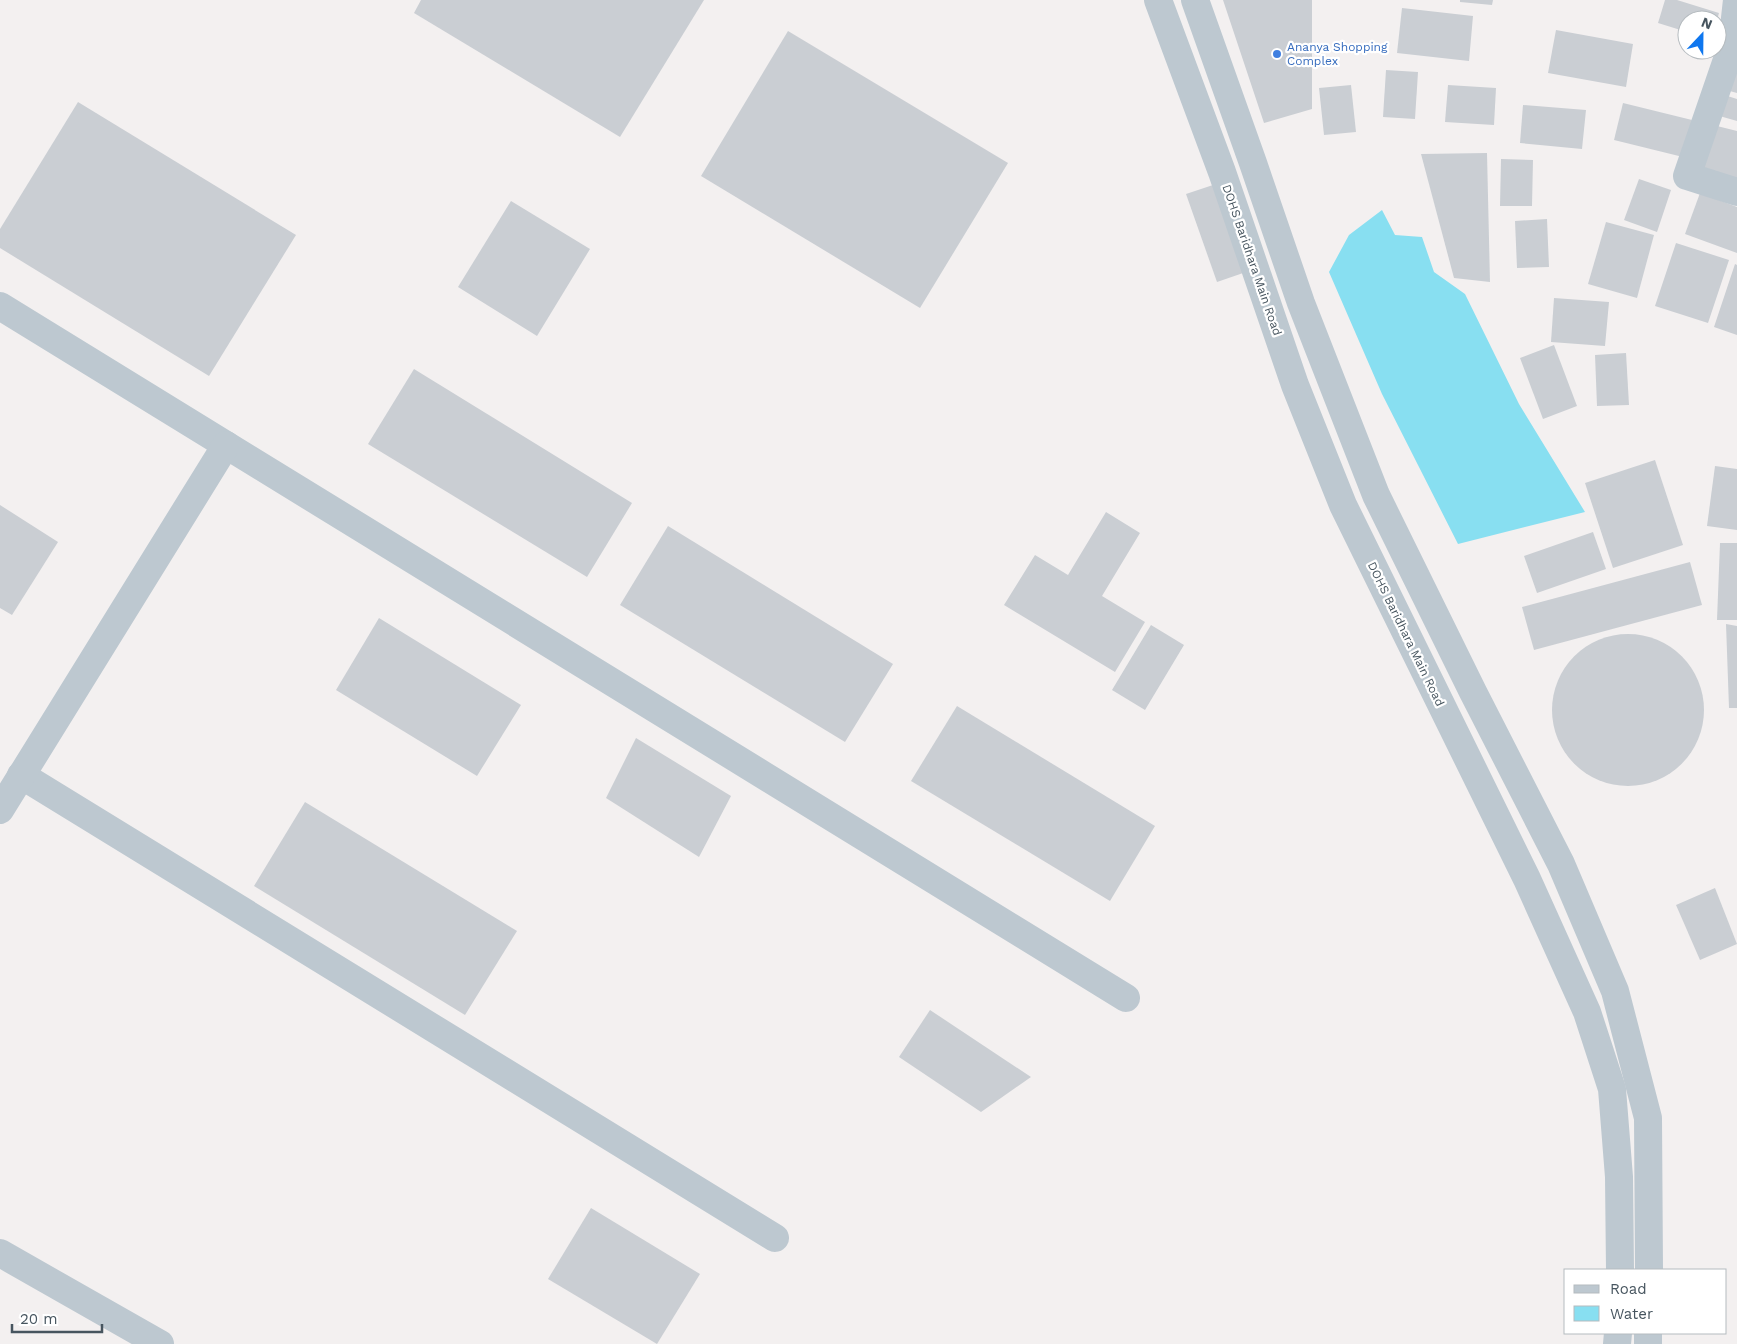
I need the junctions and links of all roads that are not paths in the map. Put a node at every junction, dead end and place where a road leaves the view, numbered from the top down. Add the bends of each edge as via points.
1 (1158, 0) edge
2 (1195, 0) edge
3 (1737, 0) edge
4 (1737, 192) edge
5 (0, 306) edge
6 (226, 445) junction
7 (21, 775) junction
8 (0, 810) edge
9 (1126, 998) dead end
10 (775, 1238) dead end
11 (0, 1253) edge
12 (1620, 1269) edge
13 (1649, 1269) edge
14 (160, 1344) edge

1 - 12 street, DOHS Baridhara Main Road via 1222,172 1295,385 1343,505 1587,1012 1612,1089 1619,1177
2 - 13 street via 1301,303 1376,495 1561,864 1615,991 1648,1118
3 - 4 street via 1732,45 1687,176
5 - 6 street
6 - 7 street
6 - 9 street
7 - 8 street
7 - 10 street
11 - 14 street

